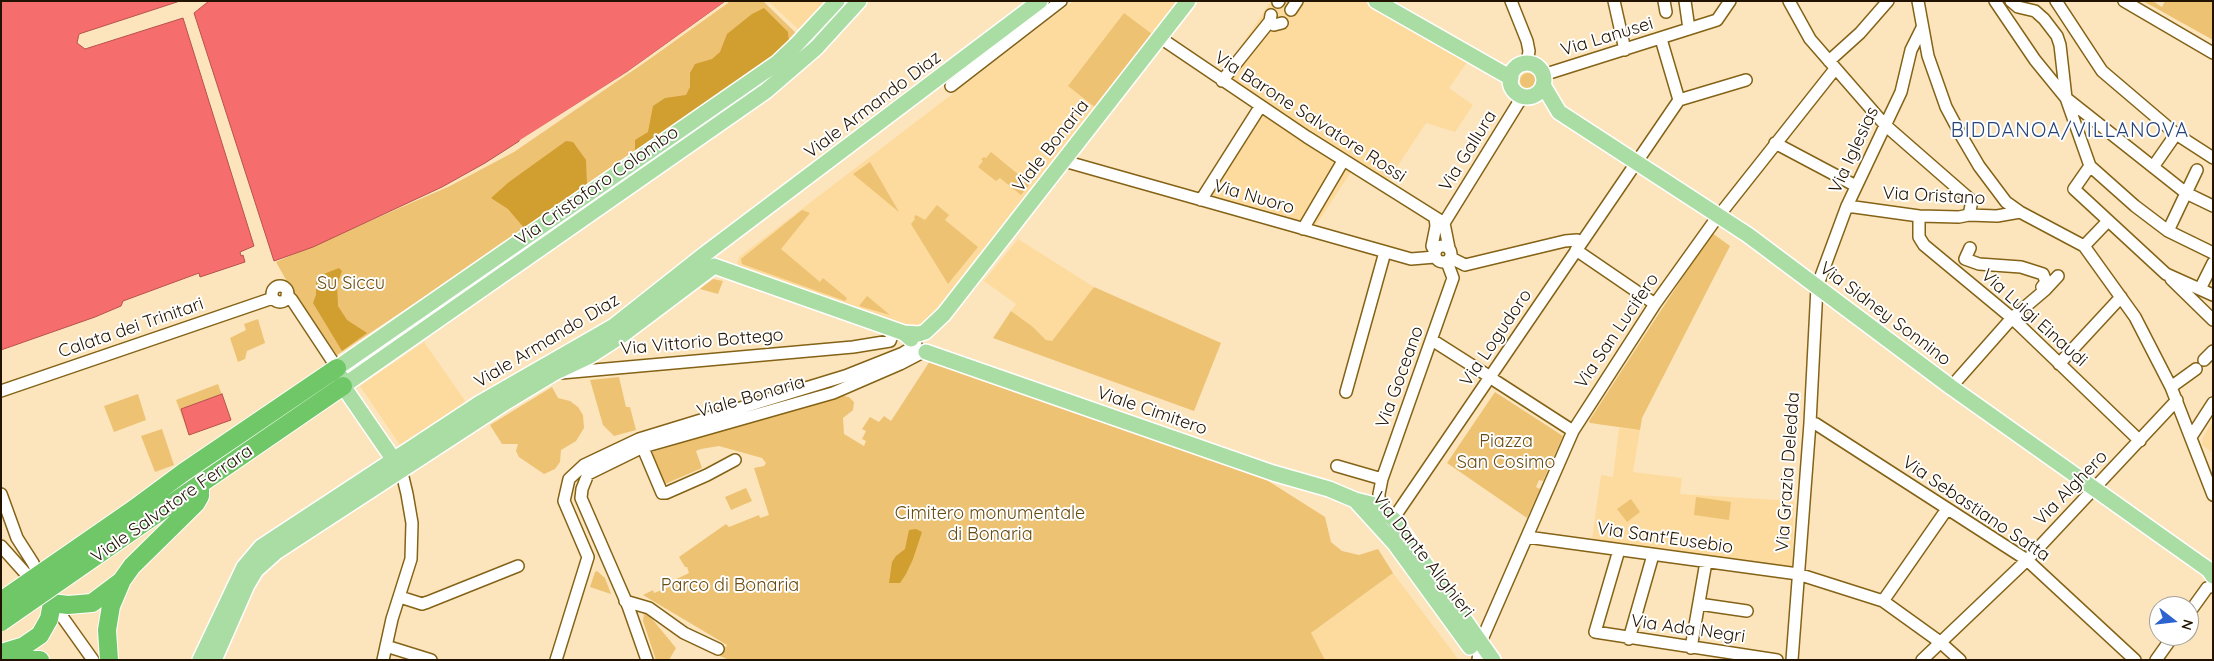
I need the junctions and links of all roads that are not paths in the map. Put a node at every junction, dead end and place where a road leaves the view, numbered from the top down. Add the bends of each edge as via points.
1 (837, 1) edge
2 (859, 1) edge
3 (1040, 1) edge
4 (1061, 1) edge
5 (1188, 1) edge
6 (1376, 1) edge
7 (1397, 1) edge
8 (1511, 1) edge
9 (1614, 1) edge
10 (1685, 1) edge
11 (1730, 1) edge
12 (1888, 1) edge
13 (1918, 1) edge
14 (1995, 1) edge
15 (2010, 1) edge
16 (2056, 1) edge
17 (2124, 1) edge
18 (1790, 2) edge
19 (1274, 20) dead end
20 (1922, 28) junction
21 (1427, 29) junction
22 (1689, 29) junction
23 (1159, 37) junction
24 (1661, 39) junction
25 (1625, 50) junction
26 (2213, 54) edge
27 (1527, 64) junction
28 (1832, 65) junction
29 (1511, 78) junction
30 (1543, 80) junction
31 (1746, 80) dead end
32 (1222, 81) junction
33 (951, 86) dead end
34 (1522, 97) junction
35 (2066, 98) junction
36 (1678, 100) junction
37 (1260, 107) junction
38 (1885, 125) junction
39 (2176, 134) junction
40 (1775, 143) junction
41 (2213, 158) edge
42 (1064, 160) junction
43 (1343, 161) junction
44 (1637, 164) junction
45 (2090, 166) junction
46 (2153, 167) junction
47 (2197, 170) dead end
48 (1856, 186) junction
49 (2186, 193) junction
50 (1201, 200) junction
51 (1847, 206) junction
52 (2213, 206) edge
53 (2020, 212) junction
54 (1969, 214) junction
55 (1718, 216) junction
56 (1919, 216) junction
57 (1440, 220) junction
58 (2108, 221) junction
59 (1303, 229) junction
60 (2168, 231) junction
61 (2084, 246) junction
62 (1578, 247) junction
63 (1970, 248) dead end
64 (1385, 252) junction
65 (2213, 253) edge
66 (1435, 255) junction
67 (1449, 256) junction
68 (709, 260) junction
69 (2213, 263) edge
70 (2166, 274) junction
71 (2058, 276) dead end
72 (1816, 287) junction
73 (2200, 289) junction
74 (2044, 290) junction
75 (2213, 295) edge
76 (2121, 297) junction
77 (1655, 304) junction
78 (2012, 318) junction
79 (2213, 320) edge
80 (1432, 340) junction
81 (920, 342) junction
82 (853, 347) junction
83 (2213, 351) edge
84 (2204, 360) dead end
85 (343, 364) junction
86 (2059, 364) junction
87 (861, 369) junction
88 (2196, 369) dead end
89 (554, 374) junction
90 (343, 386) junction
91 (1951, 386) junction
92 (2171, 387) junction
93 (1, 391) edge
94 (1346, 392) dead end
95 (2177, 400) junction
96 (2213, 403) edge
97 (1810, 422) junction
98 (1573, 431) junction
99 (2191, 437) junction
100 (2140, 442) junction
101 (641, 443) junction
102 (735, 460) dead end
103 (397, 464) junction
104 (1337, 466) dead end
105 (1382, 479) junction
106 (200, 484) junction
107 (2093, 489) junction
108 (1, 494) edge
109 (2213, 495) edge
110 (581, 498) junction
111 (1355, 500) junction
112 (564, 501) junction
113 (1379, 506) junction
114 (1947, 509) junction
115 (4, 512) edge
116 (138, 516) junction
117 (1394, 520) junction
118 (1384, 531) junction
119 (1527, 537) junction
120 (1, 546) edge
121 (1619, 550) junction
122 (603, 551) junction
123 (1653, 555) junction
124 (588, 557) junction
125 (2027, 560) junction
126 (1706, 562) junction
127 (518, 566) dead end
128 (1798, 574) junction
129 (2211, 578) edge
130 (122, 580) junction
131 (47, 596) junction
132 (400, 597) junction
133 (2199, 597) edge
134 (626, 600) junction
135 (1, 601) edge
136 (1883, 601) junction
137 (1699, 604) junction
138 (1747, 611) dead end
139 (1, 622) edge
140 (1629, 639) junction
141 (1940, 642) junction
142 (386, 646) junction
143 (2166, 646) edge
144 (1691, 648) junction
145 (718, 649) dead end
146 (1, 653) edge
147 (1482, 656) edge
148 (14, 660) edge
149 (40, 660) edge
150 (92, 660) edge
151 (110, 660) edge
152 (200, 660) edge
153 (214, 660) edge
154 (383, 660) edge
155 (431, 660) edge
156 (556, 660) edge
157 (647, 660) edge
158 (1777, 660) edge
159 (1792, 660) edge
160 (1922, 660) edge
161 (1960, 660) edge
162 (2135, 660) edge
163 (2156, 660) edge

1 - 85 main road, Via Cristoforo Colombo via 777,63
2 - 90 main road, Via Cristoforo Colombo via 816,48 766,91
3 - 68 main road, Viale Armando Diaz
4 - 33 street, Viale Armando Diaz
5 - 23 main road, Viale Bonaria
6 - 21 main road
7 - 21 main road
8 - 27 street via 1527,41
9 - 25 street
10 - 22 street
11 - 22 street, Via Lanusei via 1717,20
12 - 28 street, Via San Lucifero
13 - 20 street
14 - 35 street via 2035,60
15 - 35 street via 2018,7 2035,11 2057,36
16 - 39 street via 2102,71
17 - 26 street
18 - 28 street via 1810,39
19 - 32 street
20 - 38 street, Via Iglesias via 1911,50 1901,92
20 - 53 street via 1939,89 1962,137 1997,191
21 - 29 main road
22 - 24 street, Via Lanusei
23 - 32 street, Via Barone Salvatore Rossi
23 - 42 main road, Viale Bonaria
24 - 25 street, Via Lanusei
24 - 36 street
25 - 30 street, Via Lanusei
27 - 29 main road via 1518,66
27 - 30 main road via 1537,67
28 - 38 street
28 - 40 street, Via San Lucifero
29 - 34 main road via 1513,89
30 - 34 main road via 1536,95
30 - 44 main road, Via Sidney Sonnino via 1559,112
31 - 36 street
32 - 37 street, Via Barone Salvatore Rossi
34 - 57 street, Via Gallura
35 - 45 street
35 - 46 street
36 - 44 street, Via Logudoro
37 - 43 street, Via Barone Salvatore Rossi
37 - 50 street
38 - 48 street, Via Iglesias
38 - 54 street via 1972,201
39 - 41 street
39 - 46 street
40 - 48 street
40 - 55 street, Via San Lucifero
42 - 50 street, Via Nuoro
42 - 81 main road, Viale Bonaria
43 - 57 street, Via Barone Salvatore Rossi
43 - 59 street
44 - 55 main road, Via Sidney Sonnino
44 - 62 street, Via Logudoro
45 - 58 street via 2074,189
45 - 60 street
46 - 49 street
47 - 49 street
48 - 51 street, Via Iglesias
49 - 52 street
49 - 60 street
50 - 59 street, Via Nuoro
51 - 56 street, Via Oristano
51 - 72 street, Via Iglesias
53 - 54 street, Via Oristano via 1997,216
53 - 61 street
54 - 56 street, Via Oristano via 1959,217
55 - 72 main road, Via Sidney Sonnino
55 - 77 street, Via San Lucifero
56 - 78 street, Via Luigi Einaudi via 1919,237 1924,245
57 - 66 street via 1432,246
57 - 67 street, Via Goceano
58 - 61 street
58 - 70 street
59 - 64 street, Via Nuoro
60 - 65 street
61 - 76 street
62 - 67 street via 1577,240 1565,241 1465,265
62 - 77 street
62 - 117 street, Via Logudoro
63 - 74 street via 1965,259 1979,264 2021,267 2043,274
64 - 66 street, Via Nuoro via 1411,259
64 - 94 street
66 - 67 street, Via Nuoro via 1441,246
67 - 80 street, Via Goceano via 1453,278
68 - 81 main road, Viale Cimitero
68 - 89 main road, Viale Armando Diaz via 621,336
68 - 103 main road, Viale Armando Diaz via 614,326 527,375
69 - 73 street
70 - 73 street
70 - 79 street
71 - 74 street
72 - 91 main road, Via Sidney Sonnino
72 - 97 street, Via Grazia Deledda
73 - 75 street
74 - 78 street
76 - 86 street
76 - 92 street via 2135,317
77 - 98 street, Via San Lucifero
78 - 86 street, Via Luigi Einaudi
78 - 91 street
80 - 98 street
80 - 105 street, Via Goceano
81 - 82 street, Via Vittorio Bottego via 890,341
81 - 87 street, Viale Bonaria via 903,354
81 - 101 street, Viale Bonaria via 900,364 833,393
81 - 111 main road, Viale Cimitero via 1280,476 1329,489
82 - 87 street via 866,357
82 - 89 street, Via Vittorio Bottego
83 - 84 street
85 - 90 main road
85 - 93 street, Calata dei Trinitari via 285,289 279,286 272,291 273,298
85 - 116 highway, Viale Salvatore Ferrara via 184,472
86 - 100 street, Via Luigi Einaudi
87 - 101 street, Viale Bonaria
88 - 92 street
89 - 103 main road, Viale Armando Diaz
90 - 103 main road
90 - 106 highway, Viale Salvatore Ferrara
91 - 107 main road, Via Sidney Sonnino
92 - 95 street
95 - 99 street
95 - 100 street, Via Alghero
96 - 99 street
97 - 114 street, Via Sebastiano Satta
97 - 128 street, Via Grazia Deledda
98 - 119 street, Via San Lucifero
99 - 109 street
100 - 107 street, Via Alghero
101 - 102 street via 660,490 666,493
101 - 110 street, Viale Bonaria via 588,474
101 - 112 street, Viale Bonaria via 584,465 569,479
103 - 132 street via 408,494 412,523 411,559
103 - 152 main road, Viale Armando Diaz via 261,547 244,567
103 - 153 main road, Viale Armando Diaz via 261,566 247,585
104 - 105 street
105 - 113 street, Via Goceano
106 - 116 highway, Viale Salvatore Ferrara
106 - 130 highway via 196,503
107 - 125 street, Via Alghero
107 - 129 main road, Via Sidney Sonnino
108 - 115 street
110 - 112 street
110 - 122 street
111 - 113 main road, Via Dante Alighieri
111 - 118 main road, Via Dante Alighieri
112 - 124 street
113 - 117 main road, Via Dante Alighieri
114 - 125 street, Via Sebastiano Satta
114 - 136 street
115 - 131 street via 40,575
116 - 135 highway, Viale Salvatore Ferrara, bridge
116 - 139 highway, Viale Salvatore Ferrara, bridge
117 - 118 street, Via Logudoro
117 - 147 main road, Via Dante Alighieri
118 - 147 main road, Via Dante Alighieri
119 - 121 street, Via Sant'Eusebio
119 - 147 street, Via San Lucifero
120 - 131 street
121 - 123 street, Via Sant'Eusebio
121 - 140 street, Via Ada Negri via 1594,632
122 - 124 street
122 - 134 street
123 - 126 street, Via Sant'Eusebio
123 - 140 street
124 - 156 street
125 - 141 street, Via Alghero
125 - 162 street, Via Sebastiano Satta
126 - 128 street, Via Sant'Eusebio
126 - 137 street
127 - 132 street via 422,604
128 - 136 street, Via Sant'Eusebio
128 - 159 street, Via Grazia Deledda
129 - 133 street
130 - 131 highway via 92,603 68,605
130 - 151 highway via 111,606 107,630
131 - 146 highway via 49,619 40,635 24,646
131 - 150 street
132 - 142 street
134 - 145 street via 649,608 684,633
134 - 157 street
136 - 141 street, Via Sant'Eusebio
137 - 138 street
137 - 144 street
140 - 144 street, Via Ada Negri
141 - 160 street, Via Alghero
141 - 161 street, Via Sant'Eusebio
142 - 154 street
142 - 155 street
143 - 163 street
144 - 158 street, Via Ada Negri
148 - 149 highway

